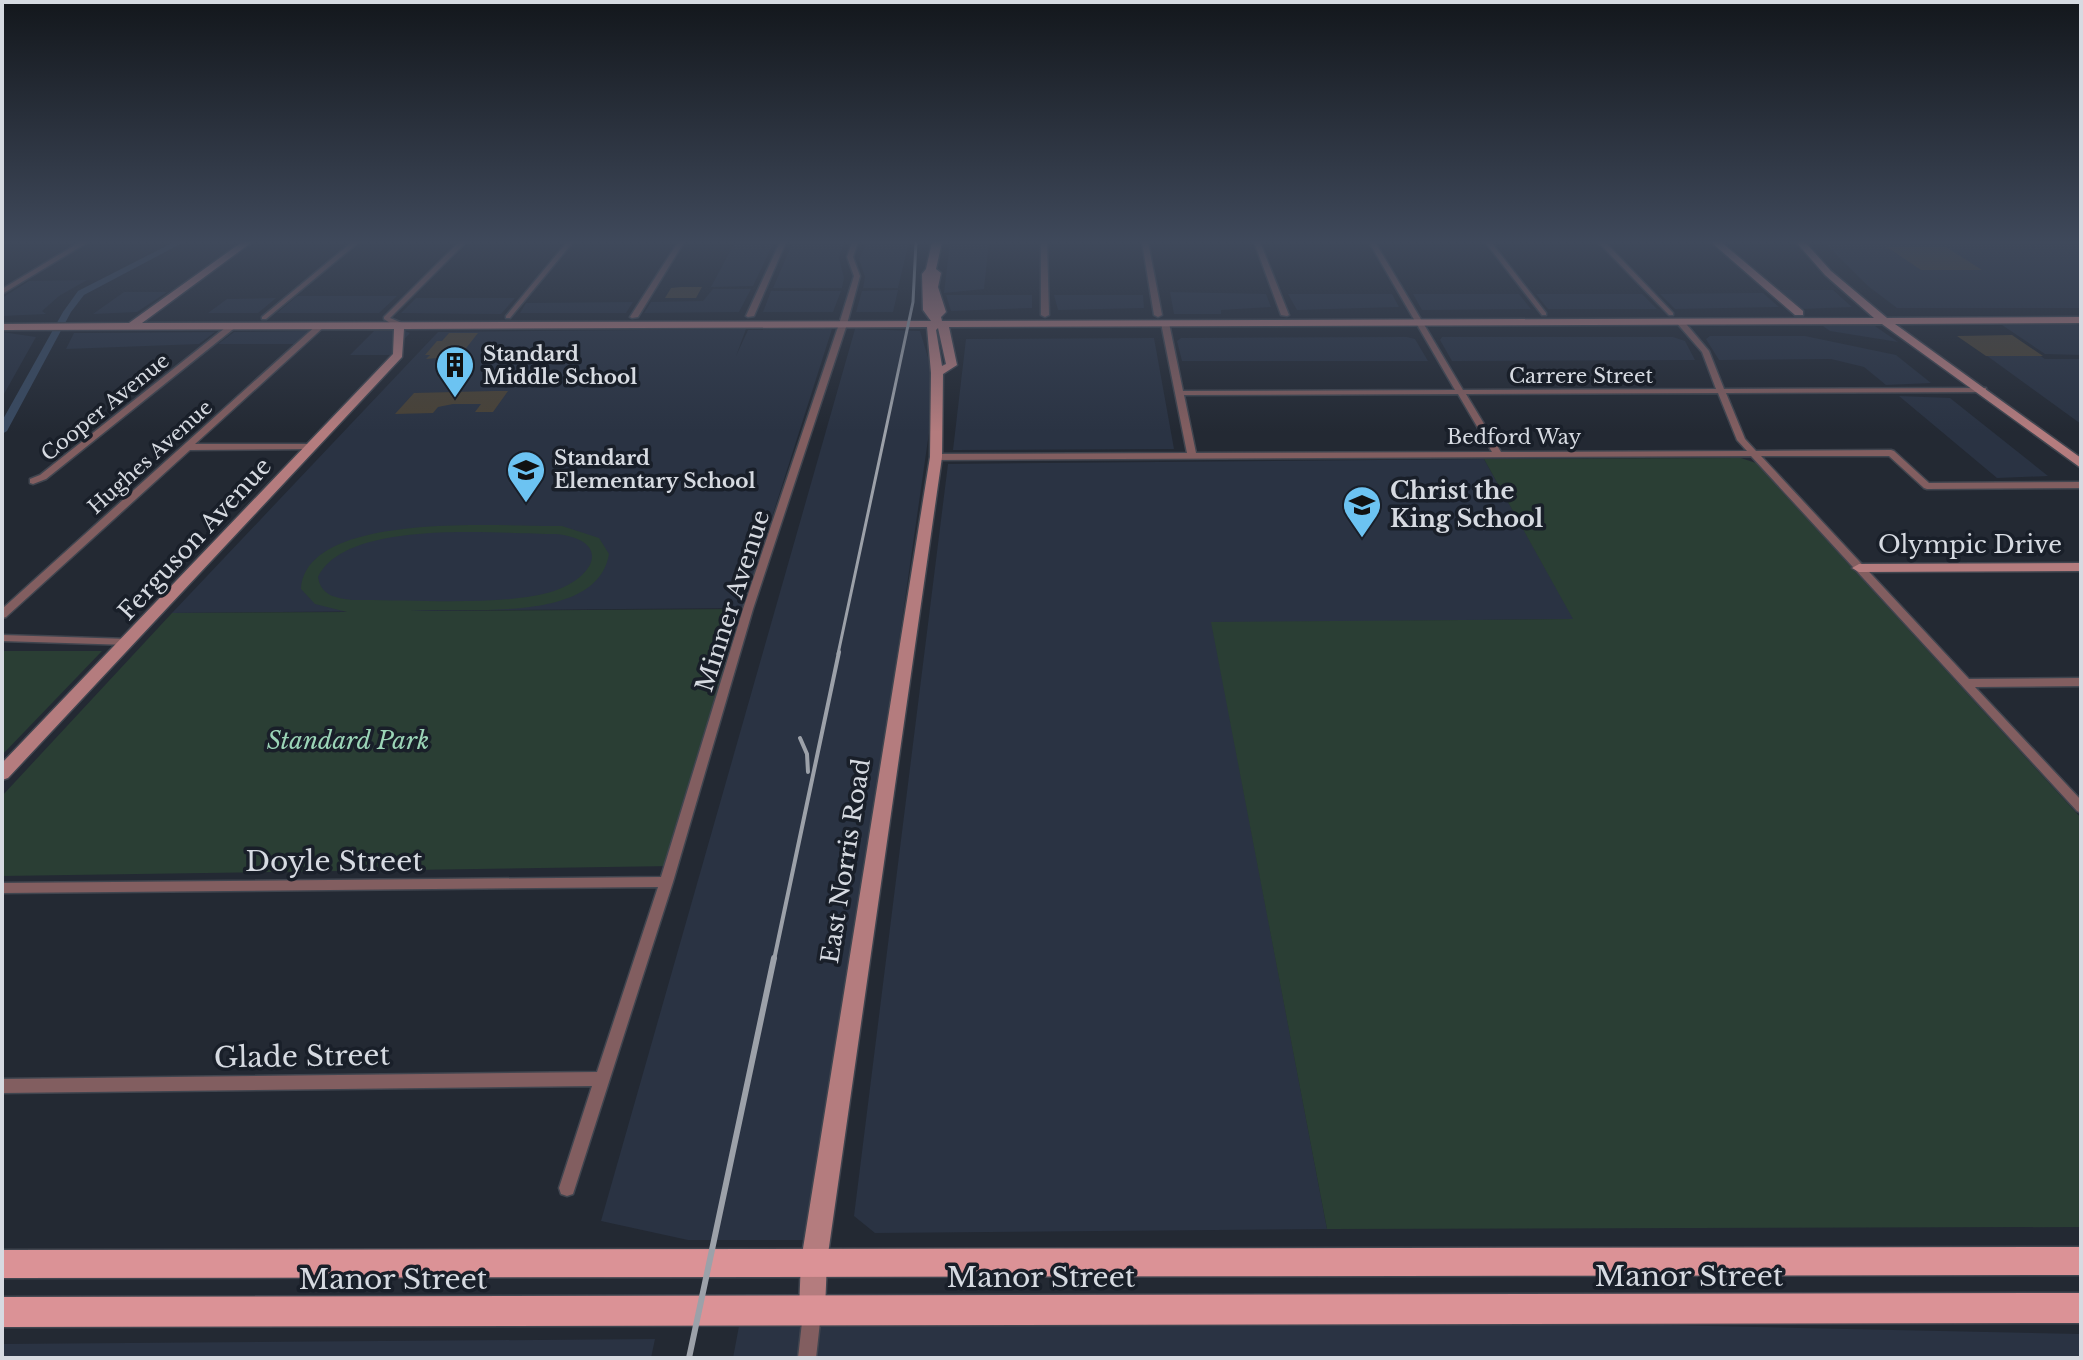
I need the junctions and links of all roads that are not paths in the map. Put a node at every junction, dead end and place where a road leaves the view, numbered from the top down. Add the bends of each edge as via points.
1 (160, 305) edge
2 (279, 305) edge
3 (406, 305) edge
4 (518, 305) edge
5 (641, 305) edge
6 (755, 305) edge
7 (848, 305) edge
8 (927, 305) edge
9 (1045, 305) edge
10 (1159, 305) edge
11 (1281, 305) edge
12 (1410, 305) edge
13 (1537, 305) edge
14 (1664, 305) edge
15 (1790, 305) edge
16 (1871, 305) edge
17 (1874, 305) edge
18 (2037, 312) junction
19 (2081, 312) edge
20 (1799, 313) junction
21 (1544, 314) junction
22 (1045, 315) junction
23 (1285, 315) junction
24 (750, 316) junction
25 (508, 317) junction
26 (634, 317) junction
27 (1675, 317) junction
28 (1886, 317) junction
29 (143, 318) junction
30 (264, 318) junction
31 (280, 318) junction
32 (1417, 318) junction
33 (2, 319) edge
34 (1162, 319) junction
35 (844, 320) junction
36 (937, 320) junction
37 (1982, 320) junction
38 (2081, 320) edge
39 (392, 321) junction
40 (322, 325) junction
41 (132, 326) junction
42 (233, 326) junction
43 (2, 327) edge
44 (1983, 390) junction
45 (1720, 391) junction
46 (1460, 392) junction
47 (1179, 393) junction
48 (186, 447) junction
49 (311, 447) junction
50 (1754, 454) junction
51 (1192, 455) junction
52 (1498, 455) junction
53 (936, 457) junction
54 (2081, 464) edge
55 (33, 481) dead end
56 (2081, 485) edge
57 (2081, 567) edge
58 (1859, 568) junction
59 (2, 615) edge
60 (2, 638) edge
61 (129, 642) junction
62 (2081, 682) edge
63 (1966, 683) junction
64 (2, 774) edge
65 (2081, 808) edge
66 (666, 882) junction
67 (2, 888) edge
68 (602, 1079) junction
69 (2, 1086) edge
70 (567, 1188) dead end
71 (814, 1261) junction
72 (2081, 1261) edge
73 (2, 1264) edge
74 (2081, 1308) edge
75 (812, 1309) junction
76 (2, 1312) edge
77 (807, 1358) edge

1 - 29 main road
2 - 30 street
3 - 39 street
4 - 25 street
5 - 26 street
6 - 24 street
7 - 35 street, Minner Avenue
8 - 36 main road
9 - 22 street
10 - 34 street
11 - 23 street
12 - 32 street
13 - 21 street
14 - 27 street
15 - 20 main road
16 - 28 main road
17 - 28 main road
18 - 19 main road
18 - 28 main road
18 - 37 main road
20 - 27 main road
20 - 28 main road
21 - 27 main road
21 - 32 main road
22 - 34 main road
22 - 36 main road
23 - 32 main road
23 - 34 main road
24 - 26 main road
24 - 35 main road
25 - 26 main road
25 - 39 main road
27 - 28 main road
27 - 32 main road
27 - 45 street via 1705,351
28 - 37 main road
28 - 44 main road via 1947,357
29 - 30 main road
29 - 33 main road
29 - 41 main road
30 - 31 main road
31 - 39 main road
31 - 42 main road
32 - 34 main road
32 - 46 street
34 - 36 main road
34 - 47 street
35 - 36 main road
35 - 39 main road
35 - 66 street, Minner Avenue via 748,609
36 - 53 main road, East Norris Road via 945,328 952,365 937,373
37 - 38 main road
39 - 40 main road
39 - 49 main road, Ferguson Avenue via 398,355
40 - 42 main road
40 - 48 street, Hughes Avenue
41 - 42 main road
41 - 43 main road
42 - 55 street, Cooper Avenue
44 - 45 street, Carrere Street
44 - 54 main road
45 - 46 street, Carrere Street
45 - 50 street via 1735,431
46 - 47 street, Carrere Street
46 - 52 street
47 - 51 street
48 - 49 street
48 - 59 street, Hughes Avenue
49 - 61 main road, Ferguson Avenue
50 - 52 street, Bedford Way
50 - 56 street, Bedford Way via 1891,453 1927,486
50 - 58 street
51 - 52 street, Bedford Way
51 - 53 street, Bedford Way
53 - 71 main road, East Norris Road
57 - 58 main road, Olympic Drive
58 - 63 street
60 - 61 street
61 - 64 main road, Ferguson Avenue
62 - 63 street
63 - 65 street
66 - 67 street, Doyle Street
66 - 68 street, Minner Avenue
68 - 69 street, Glade Street
68 - 70 street, Minner Avenue
71 - 72 main road, Manor Street
71 - 73 main road, Manor Street
71 - 75 main road, East Norris Road
74 - 75 main road, Manor Street
75 - 76 main road, Manor Street
75 - 77 street, East Norris Road

